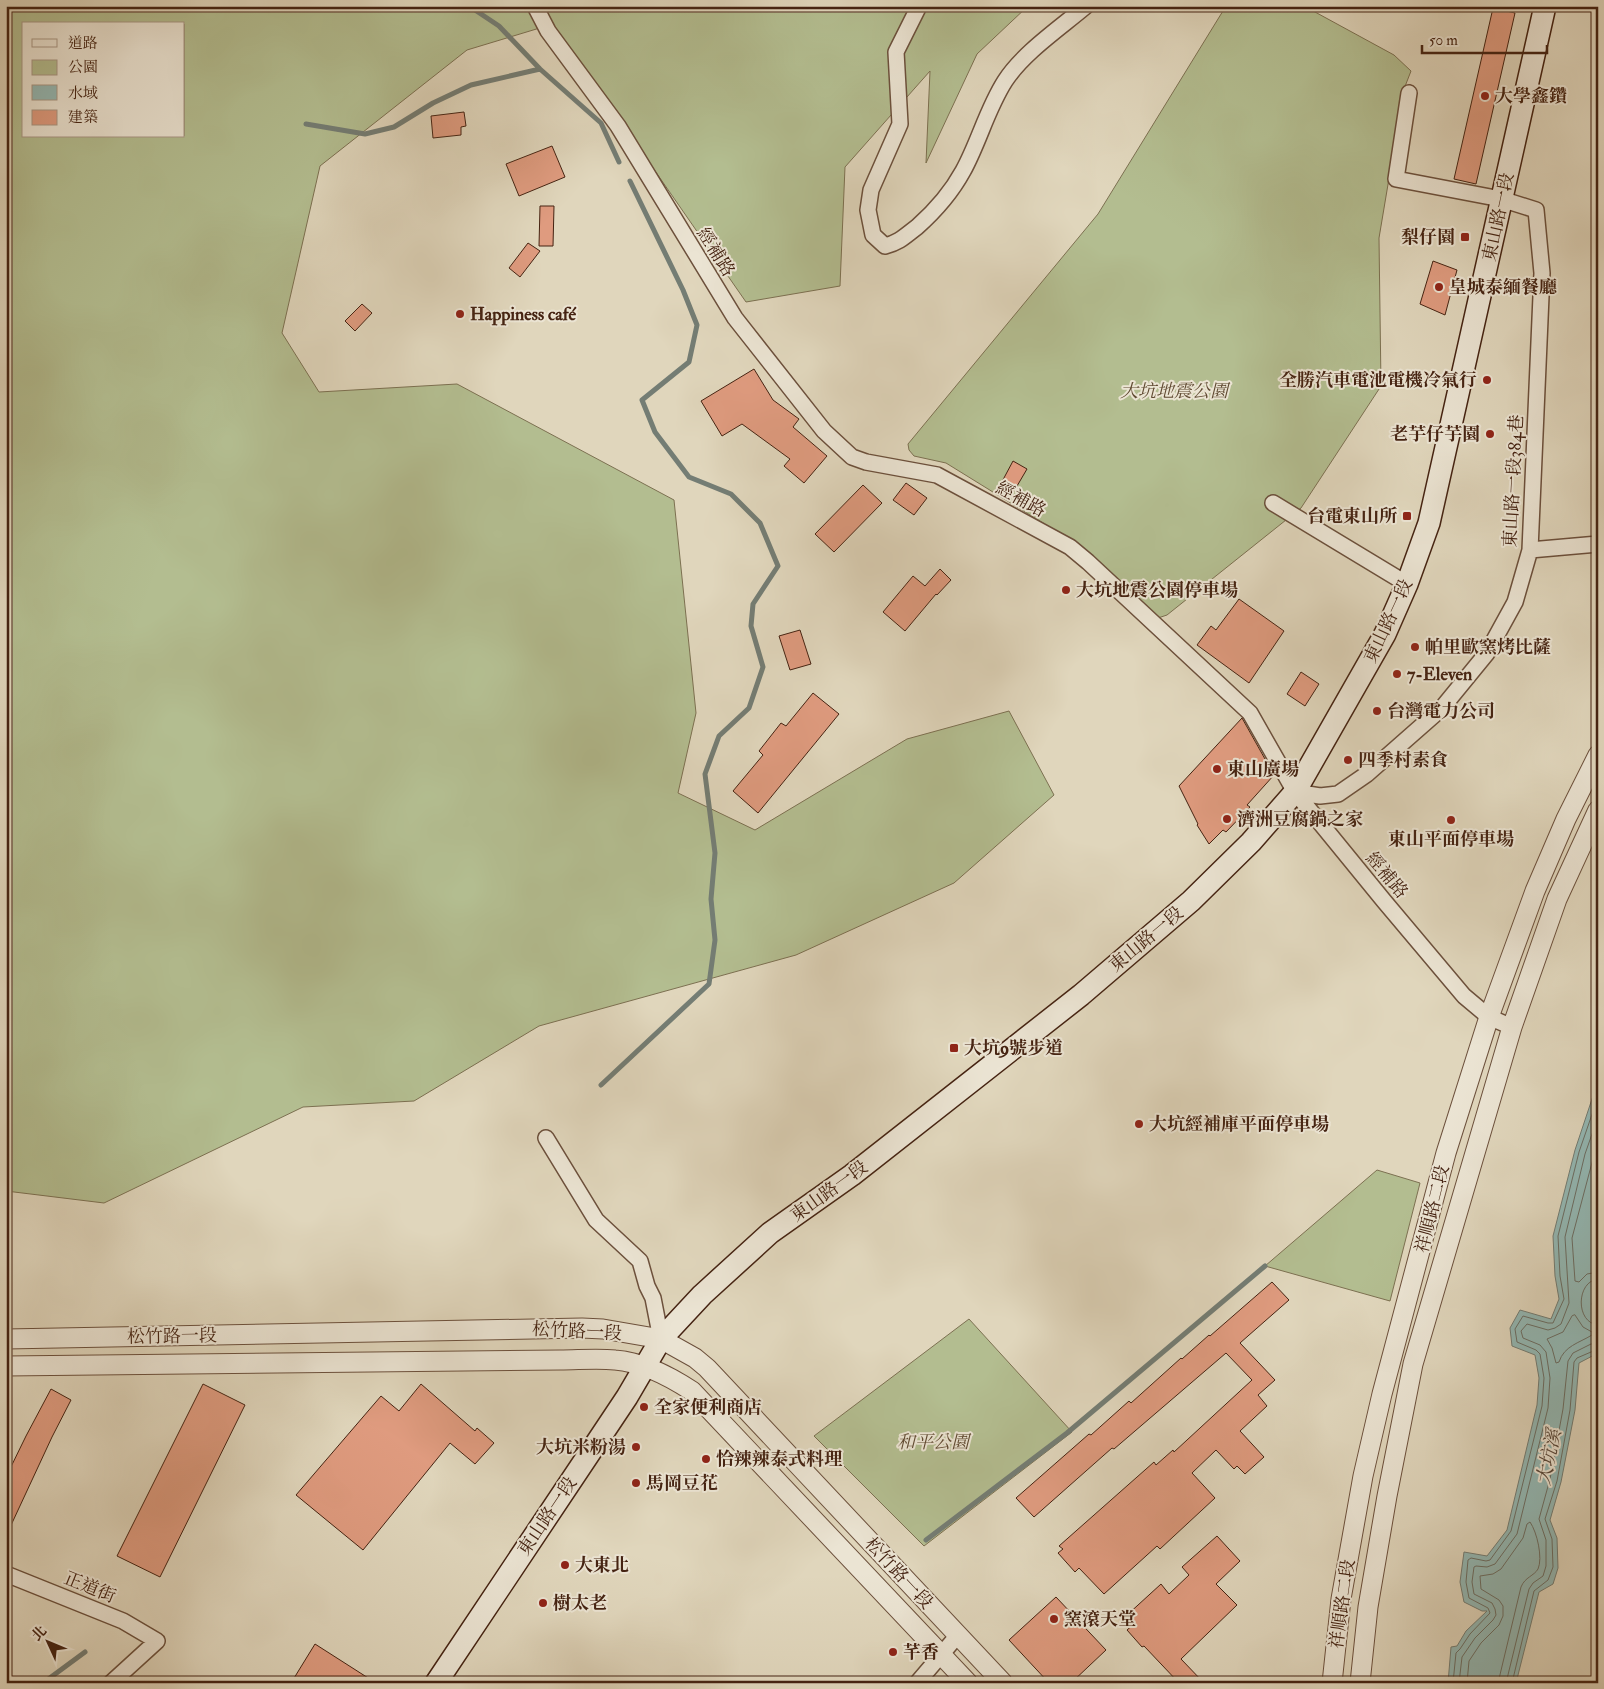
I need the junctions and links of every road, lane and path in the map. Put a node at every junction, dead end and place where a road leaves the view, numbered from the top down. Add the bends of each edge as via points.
1 (535, 6) edge
2 (919, 6) edge
3 (1086, 6) edge
4 (1545, 6) edge
5 (1409, 93) dead end
6 (1501, 199) junction
7 (1273, 503) dead end
8 (1598, 544) edge
9 (1530, 550) junction
10 (1408, 584) junction
11 (1598, 755) edge
12 (1295, 792) junction
13 (1598, 810) edge
14 (1489, 1017) junction
15 (1512, 1027) junction
16 (546, 1138) dead end
17 (6, 1339) edge
18 (661, 1339) junction
19 (6, 1366) edge
20 (645, 1366) junction
21 (6, 1574) edge
22 (958, 1635) junction
23 (941, 1653) junction
24 (111, 1683) edge
25 (436, 1683) edge
26 (918, 1683) edge
27 (968, 1683) edge
28 (1003, 1683) edge
29 (1332, 1683) edge
30 (1360, 1683) edge

1 - 12 street, 經補路 via 548,32 618,126 736,318 824,431 852,457 937,475 1070,547 1250,713
2 - 3 street via 896,52 900,124 871,190 868,210 873,235 885,246 898,243 943,201 963,171 1004,82 1017,64
4 - 6 main road, 東山路一段
5 - 6 street via 1396,179
6 - 9 street, 東山路一段384巷 via 1536,210 1540,241 1542,273
6 - 10 main road, 東山路一段 via 1429,523
7 - 10 street
8 - 9 street
9 - 12 street, 東山路一段384巷 via 1515,602 1487,653 1442,708 1338,794 1320,796
10 - 12 main road, 東山路一段 via 1385,634
11 - 14 street, 祥順路二段 via 1535,891
12 - 14 street, 經補路 via 1464,996
12 - 18 main road, 東山路一段 via 1251,842 1191,901 958,1092 852,1175 770,1233 702,1295
13 - 15 street, 祥順路二段 via 1557,899
14 - 15 street, 經補路
14 - 29 street, 祥順路二段 via 1446,1153 1382,1394 1340,1599
15 - 30 street, 祥順路二段 via 1413,1364 1368,1607
16 - 18 street via 596,1220 640,1261 653,1298
17 - 18 street, 松竹路一段 via 582,1328
18 - 20 main road, 東山路一段
18 - 22 street, 松竹路一段 via 707,1368
19 - 20 street, 松竹路一段 via 560,1360 616,1360
20 - 23 street, 松竹路一段 via 692,1391
20 - 25 main road, 東山路一段
21 - 24 street, 正道街 via 123,1621 157,1640
22 - 23 street
22 - 28 street, 松竹路一段
23 - 26 street
23 - 27 street, 松竹路一段

